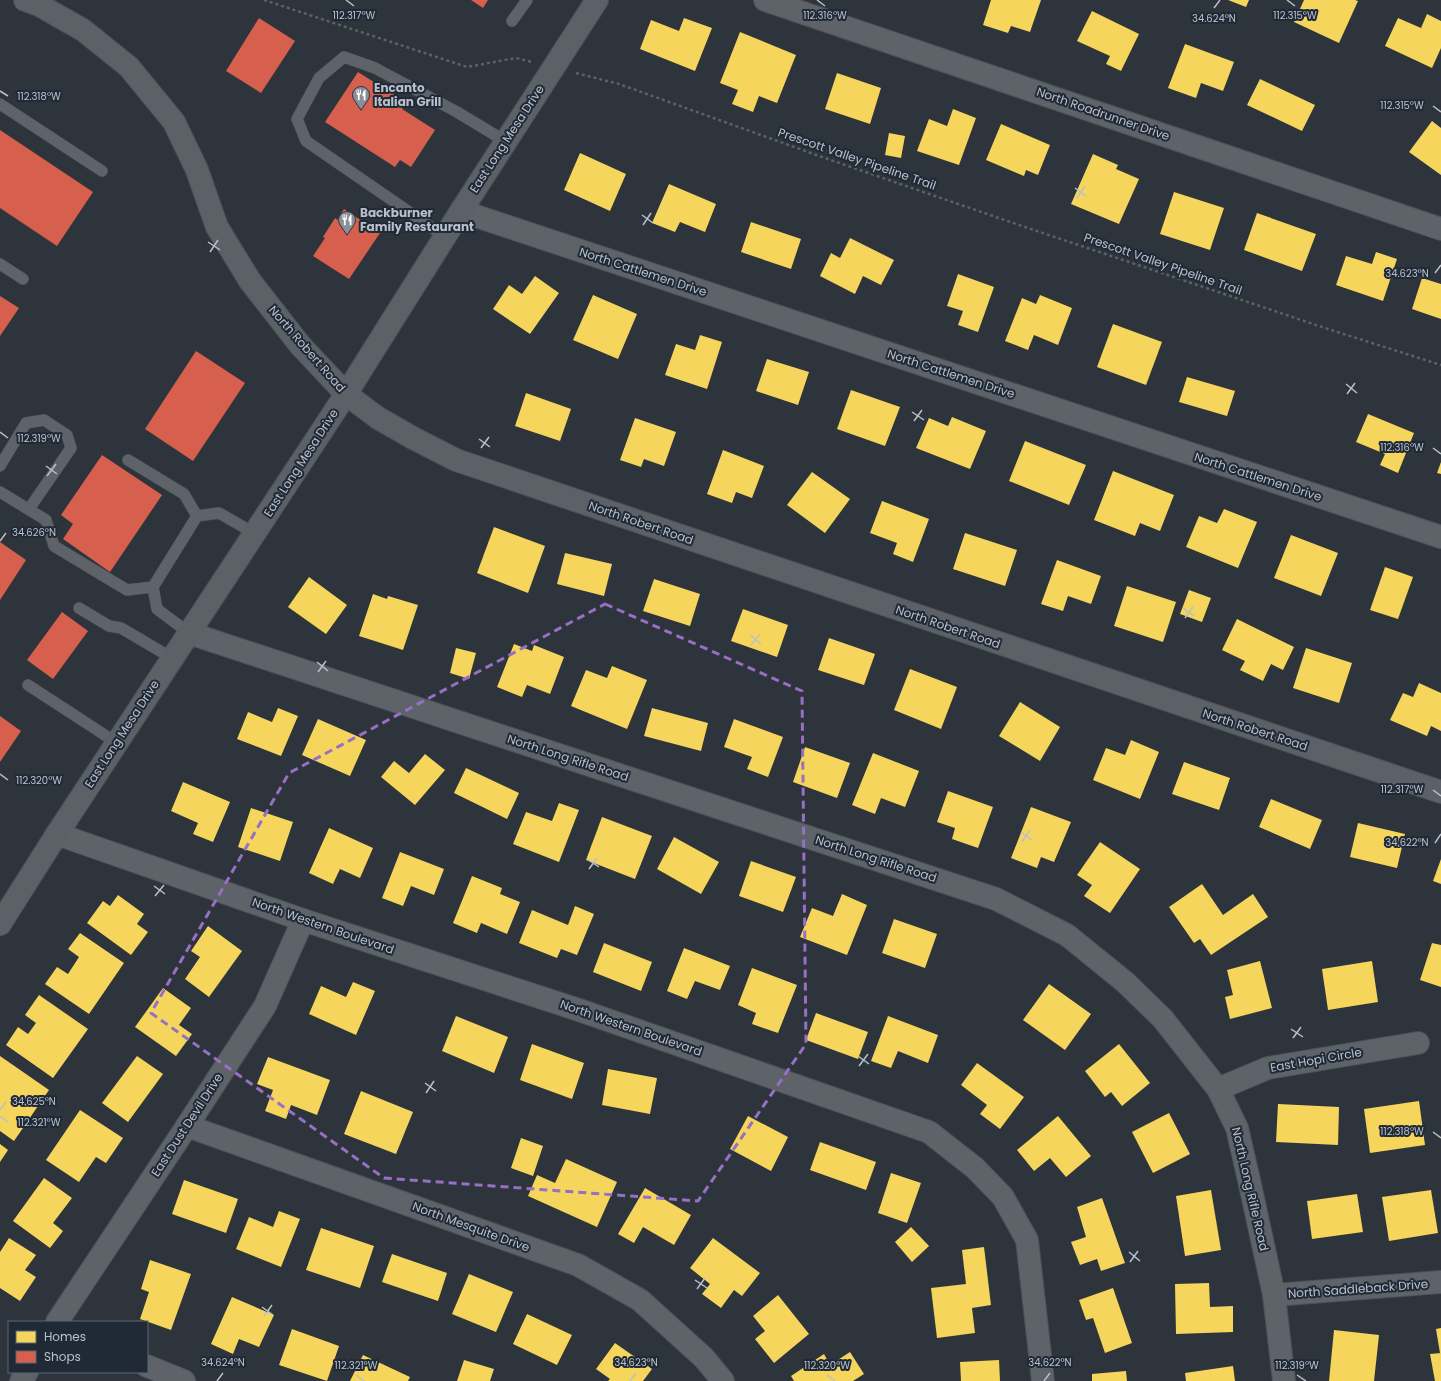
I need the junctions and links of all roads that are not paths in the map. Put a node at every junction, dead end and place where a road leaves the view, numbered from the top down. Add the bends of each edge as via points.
1 (25, 0) edge
2 (527, 0) edge
3 (597, 0) edge
4 (765, 0) edge
5 (512, 22) dead end
6 (0, 104) edge
7 (505, 141) junction
8 (102, 171) dead end
9 (461, 211) junction
10 (1441, 229) edge
11 (444, 236) junction
12 (0, 264) edge
13 (23, 279) dead end
14 (346, 394) junction
15 (128, 460) dead end
16 (0, 466) edge
17 (0, 492) edge
18 (29, 510) junction
19 (197, 516) junction
20 (254, 533) junction
21 (1441, 537) edge
22 (153, 587) junction
23 (79, 608) dead end
24 (189, 633) junction
25 (172, 658) junction
26 (28, 685) dead end
27 (117, 743) junction
28 (1441, 792) edge
29 (57, 834) junction
30 (304, 920) junction
31 (0, 924) edge
32 (1418, 1043) dead end
33 (1218, 1089) junction
34 (187, 1126) junction
35 (1441, 1282) edge
36 (1274, 1295) junction
37 (58, 1321) edge
38 (148, 1366) edge
39 (184, 1381) edge
40 (723, 1381) edge
41 (1043, 1381) edge
42 (1284, 1381) edge

1 - 14 main road, North Robert Road via 83,30 129,67 174,122 197,170 217,227 250,281 300,345
2 - 5 lane
3 - 7 main road, East Long Mesa Drive
4 - 10 street, North Roadrunner Drive
6 - 8 lane
7 - 9 main road, East Long Mesa Drive
7 - 11 lane via 375,68 344,57 320,78 297,119 306,141
9 - 11 main road, East Long Mesa Drive
9 - 21 street, North Cattlemen Drive
11 - 14 main road, East Long Mesa Drive
12 - 13 lane
14 - 20 main road, East Long Mesa Drive
14 - 28 main road, North Robert Road via 384,421 456,460
15 - 19 lane via 184,494
16 - 18 lane via 26,423 44,420 67,435 71,448
17 - 18 lane
18 - 22 lane via 46,520 54,546 127,590
19 - 20 lane via 219,513
19 - 22 lane
20 - 24 main road, East Long Mesa Drive
22 - 24 lane via 157,608
23 - 25 lane via 109,626 121,628
24 - 25 main road, East Long Mesa Drive
24 - 33 street, North Long Rifle Road via 996,899 1067,935 1125,982 1163,1019
25 - 27 main road, East Long Mesa Drive
26 - 27 lane
27 - 29 main road, East Long Mesa Drive
29 - 30 street, North Western Boulevard
29 - 31 main road, East Long Mesa Drive
30 - 34 street, East Dust Devil Drive via 264,1006
30 - 41 street, North Western Boulevard via 579,1010 929,1132 975,1168 1003,1197 1026,1240
32 - 33 street, East Hopi Circle via 1268,1068
33 - 36 street, North Long Rifle Road via 1237,1128
34 - 37 street, East Dust Devil Drive
34 - 40 street, North Mesquite Drive via 578,1265 640,1300 704,1358
35 - 36 street, North Saddleback Drive
36 - 42 street, North Long Rifle Road
38 - 39 street

